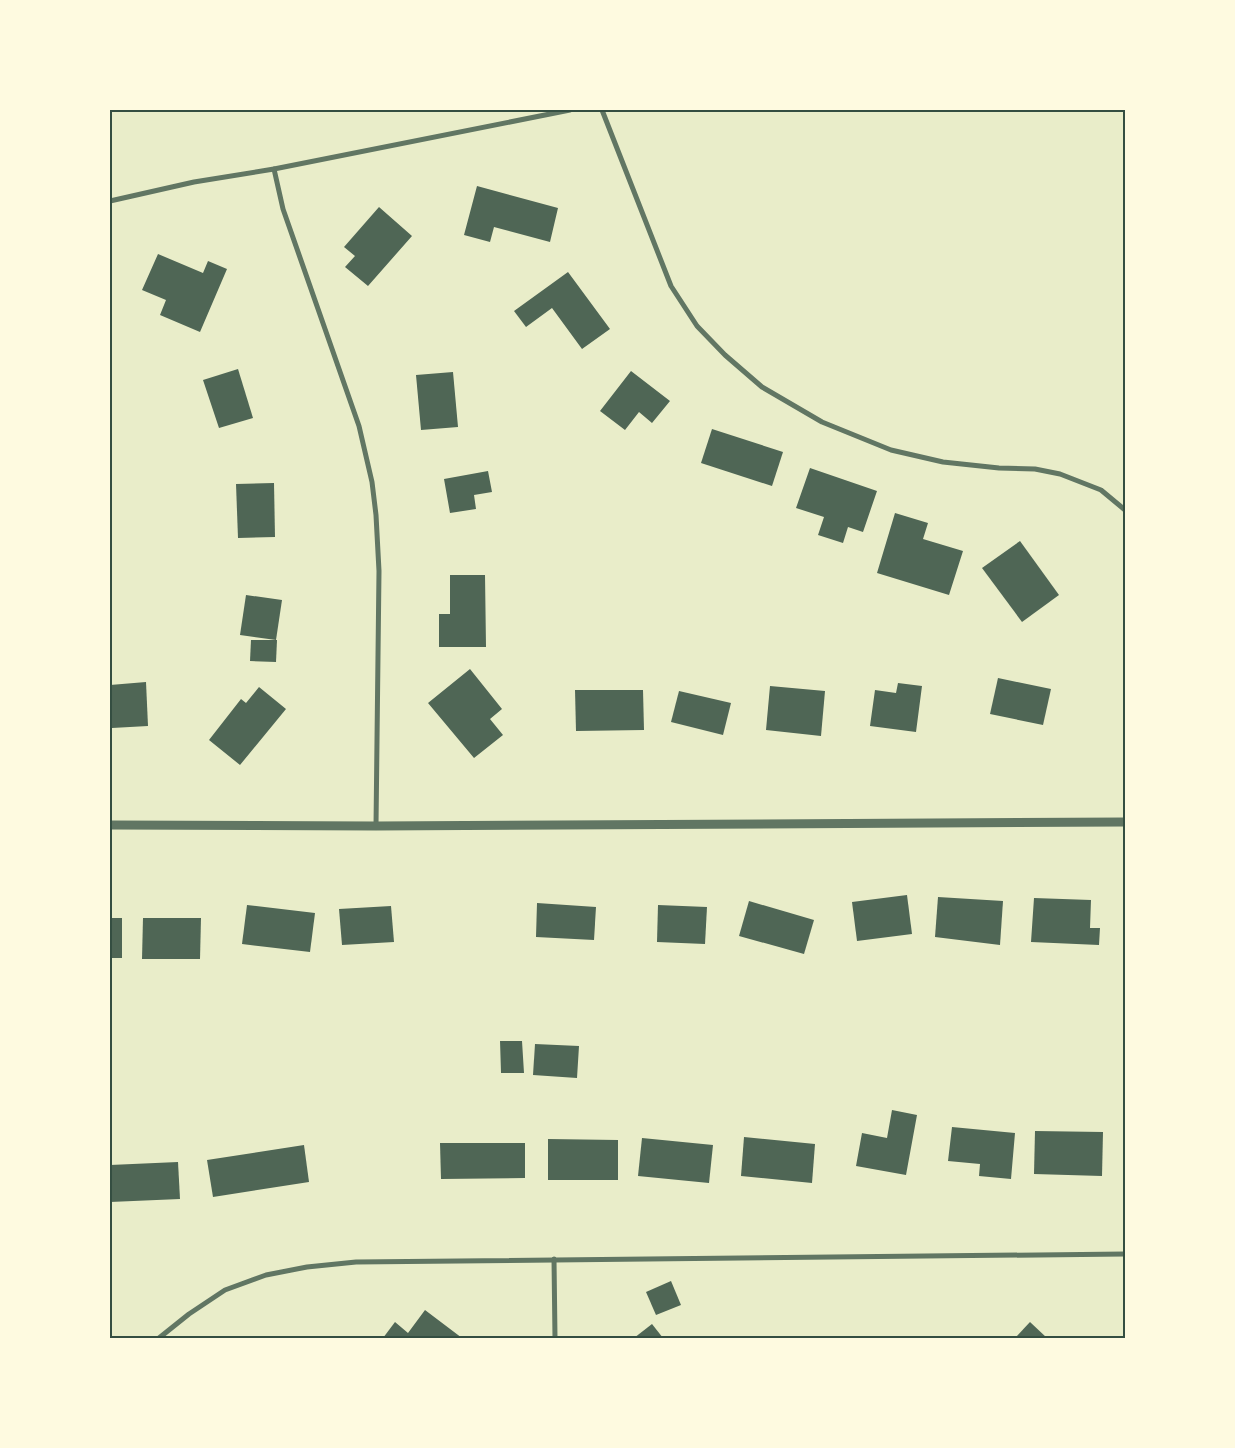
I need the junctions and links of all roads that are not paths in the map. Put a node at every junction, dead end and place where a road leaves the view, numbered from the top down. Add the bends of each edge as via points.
1 (570, 110) edge
2 (602, 110) edge
3 (274, 169) junction
4 (110, 202) edge
5 (1125, 510) edge
6 (1125, 822) edge
7 (110, 825) edge
8 (376, 826) junction
9 (1125, 1254) edge
10 (554, 1259) junction
11 (159, 1338) edge
12 (555, 1338) edge

1 - 3 street
2 - 5 street via 671,286 697,326 762,387 822,422 891,450 943,462 1060,474 1101,490
3 - 4 street via 194,182
3 - 8 street via 282,209 359,426 372,482 379,571
6 - 8 street
7 - 8 street
9 - 10 street
10 - 11 street via 356,1262 299,1269 225,1290
10 - 12 street

